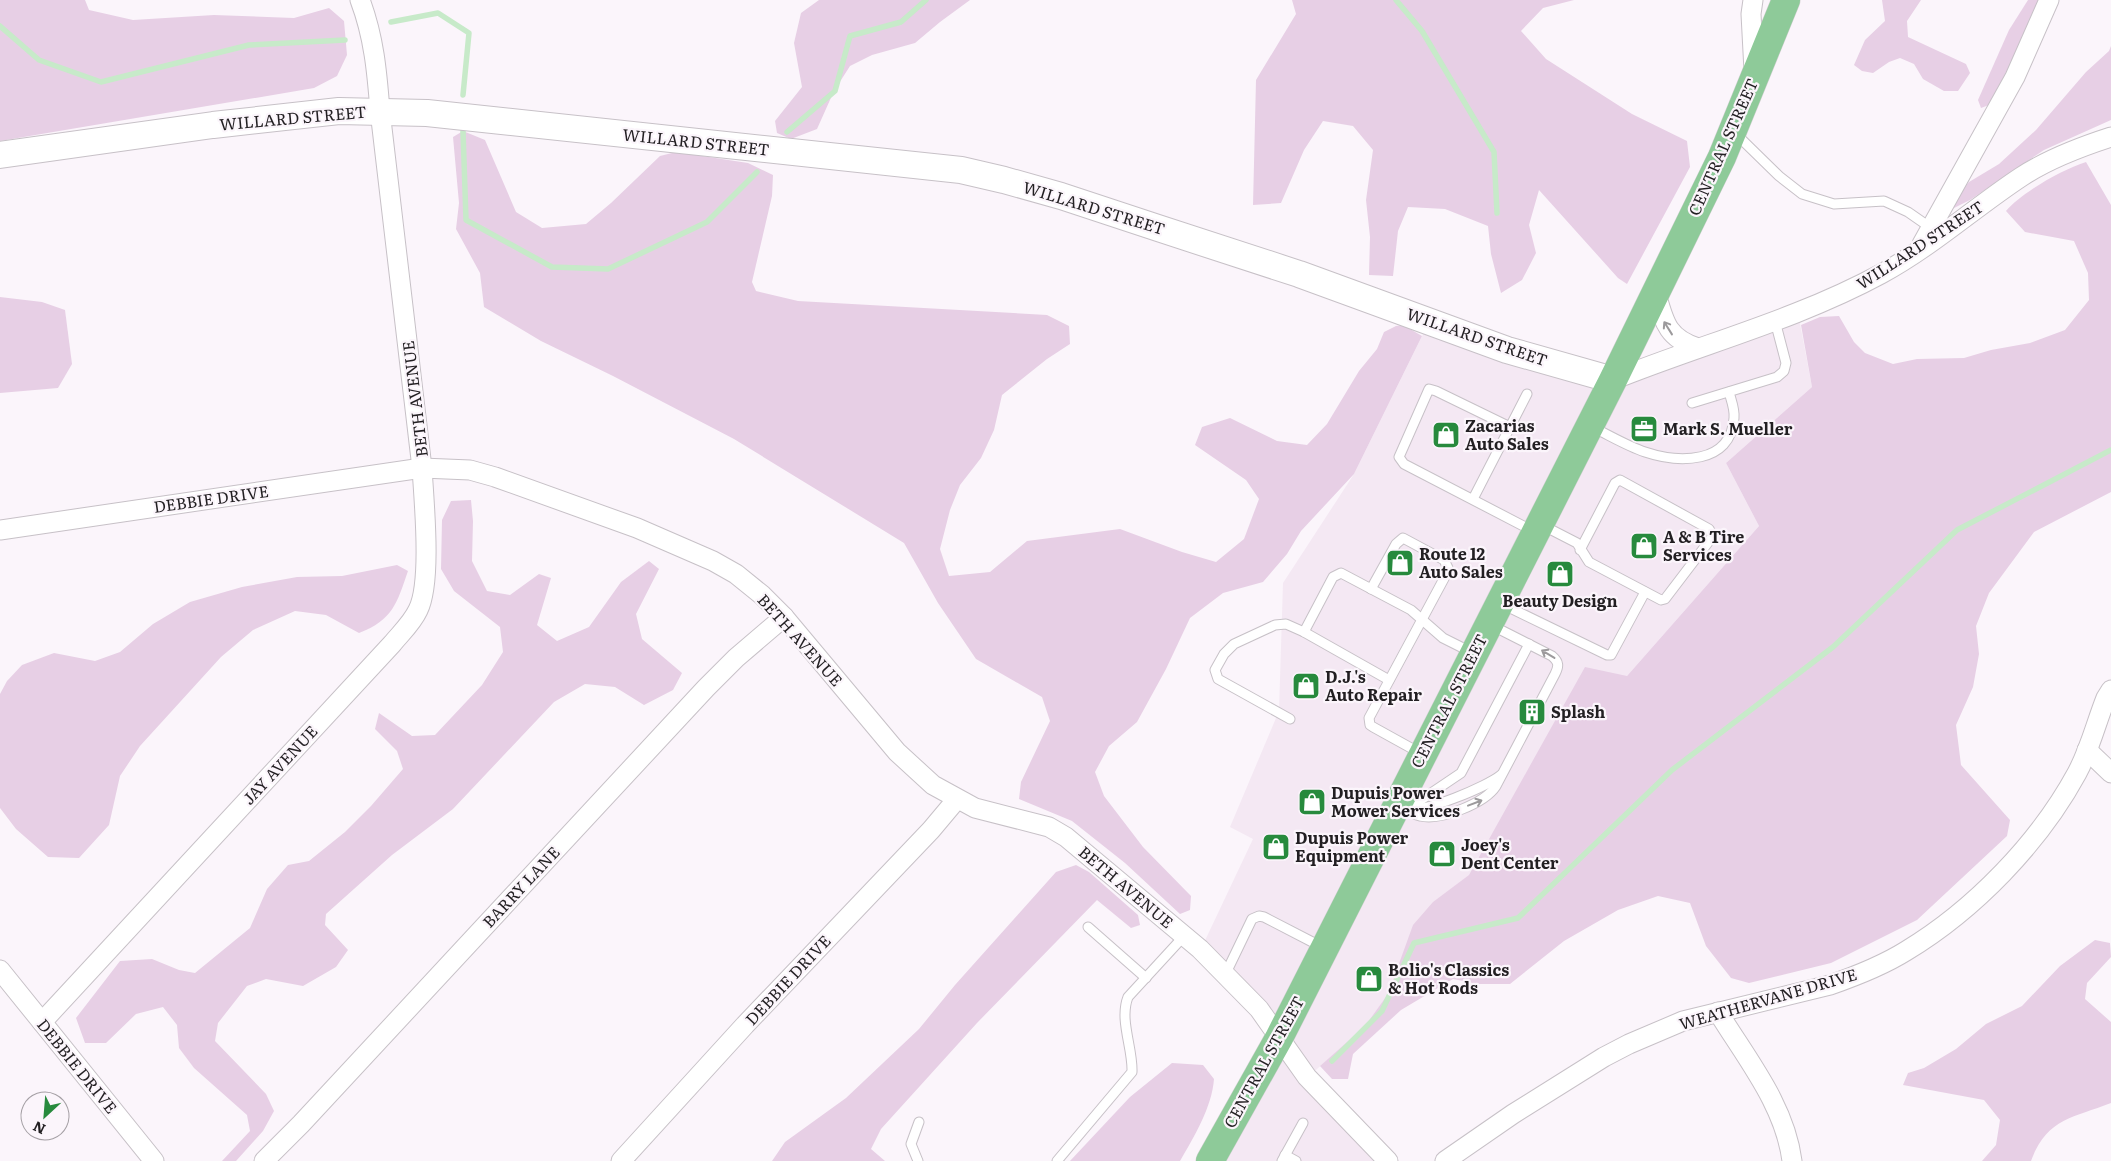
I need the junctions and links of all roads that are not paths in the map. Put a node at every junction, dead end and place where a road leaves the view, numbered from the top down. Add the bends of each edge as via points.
1 (360, 0) edge
2 (1753, 0) edge
3 (1786, 0) edge
4 (2049, 0) edge
5 (1754, 78) junction
6 (380, 111) junction
7 (1733, 132) junction
8 (2111, 138) edge
9 (0, 155) edge
10 (1931, 228) junction
11 (1920, 249) junction
12 (1656, 293) junction
13 (1774, 321) junction
14 (1698, 348) junction
15 (1613, 380) junction
16 (1729, 392) junction
17 (1527, 394) dead end
18 (1692, 403) dead end
19 (1590, 426) junction
20 (1510, 427) junction
21 (422, 468) junction
22 (1473, 499) junction
23 (1537, 528) junction
24 (0, 530) edge
25 (1580, 550) junction
26 (1371, 589) junction
27 (1644, 592) junction
28 (1494, 613) junction
29 (784, 617) junction
30 (1422, 618) junction
31 (1304, 632) junction
32 (1529, 644) junction
33 (1474, 654) junction
34 (1389, 680) junction
35 (2111, 690) edge
36 (1290, 720) dead end
37 (2087, 750) junction
38 (1423, 754) junction
39 (1504, 773) junction
40 (2111, 774) edge
41 (957, 799) junction
42 (1398, 803) junction
43 (1088, 927) dead end
44 (1185, 936) junction
45 (1324, 949) junction
46 (0, 970) edge
47 (1225, 974) junction
48 (1146, 978) junction
49 (1718, 1012) junction
50 (42, 1022) junction
51 (1279, 1038) junction
52 (919, 1122) dead end
53 (1303, 1124) dead end
54 (1283, 1158) edge
55 (154, 1161) edge
56 (264, 1161) edge
57 (620, 1161) edge
58 (918, 1161) edge
59 (1057, 1161) edge
60 (1210, 1161) edge
61 (1296, 1161) edge
62 (1388, 1161) edge
63 (1445, 1161) edge
64 (1792, 1161) edge

1 - 6 street, BETH AVENUE via 375,52
2 - 5 street
3 - 5 main road, CENTRAL STREET
4 - 10 street via 2014,77
5 - 7 main road, CENTRAL STREET
6 - 9 street, WILLARD STREET via 339,111
6 - 15 street, WILLARD STREET via 437,114 961,170 1014,182 1149,225 1299,274 1507,350
6 - 21 street, BETH AVENUE
7 - 10 lane via 1802,194 1834,204 1884,201
7 - 12 main road, CENTRAL STREET
8 - 11 street, WILLARD STREET via 2060,156 2022,176
10 - 11 street
11 - 13 street, WILLARD STREET via 1836,298
14 -> 12 street via 1672,334 1663,319
12 - 15 main road, CENTRAL STREET
13 - 14 street, WILLARD STREET
13 - 16 lane via 1786,363 1784,371 1777,377
14 - 15 street, WILLARD STREET
15 - 19 main road, CENTRAL STREET
16 - 18 lane
16 - 19 lane via 1734,417 1731,431 1722,447 1698,458 1656,455
17 - 20 lane
19 - 23 main road, CENTRAL STREET
20 - 22 lane
20 - 22 lane via 1429,390 1399,452 1400,459
21 - 24 street, DEBBIE DRIVE
21 - 29 street, BETH AVENUE via 470,470 637,528 713,560 736,574
21 - 50 street, JAY AVENUE via 425,568 423,596 412,620
22 - 23 lane
23 - 25 lane via 1577,543
23 - 28 main road, CENTRAL STREET
25 - 27 lane via 1589,562
25 - 27 lane via 1614,483 1620,480 1709,529 1712,539 1665,599
26 - 30 lane
26 - 30 lane via 1399,540 1406,540 1444,560 1447,573
26 - 31 lane via 1345,574 1336,575
27 - 28 lane via 1611,655
28 - 32 lane
28 - 33 main road, CENTRAL STREET
29 - 41 street, BETH AVENUE via 897,752 934,785
29 - 56 street, BARRY LANE via 706,688
30 - 33 lane via 1443,638
30 - 34 lane
31 - 34 lane
31 - 36 lane via 1286,624 1276,625 1234,644 1215,670 1218,679
39 -> 32 lane via 1559,667 1552,656
32 - 42 lane via 1461,773 1415,804
33 - 38 main road, CENTRAL STREET
34 - 38 lane via 1368,718 1370,725
35 - 37 street, WEATHERVANE DRIVE
37 - 40 street
37 - 49 street, WEATHERVANE DRIVE via 2065,793 2017,857 1987,889 1927,937 1905,952 1853,977
38 - 42 main road, CENTRAL STREET
39 - 42 lane via 1487,784 1420,810
42 -> 39 lane via 1419,816 1444,815 1488,797
41 - 44 street, BETH AVENUE via 975,808 1049,827
41 - 57 street, DEBBIE DRIVE
42 - 45 main road, CENTRAL STREET
43 - 48 lane
44 - 47 street, BETH AVENUE
44 - 48 lane
45 - 47 lane via 1264,917 1255,917
45 - 51 main road, CENTRAL STREET
46 - 50 street, DEBBIE DRIVE
47 - 51 street, BETH AVENUE via 1259,1009
48 - 59 lane via 1128,997 1124,1007 1132,1072
49 - 63 street, WEATHERVANE DRIVE via 1683,1021 1604,1057
49 - 64 street via 1778,1110
50 - 55 street, DEBBIE DRIVE
51 - 60 main road, CENTRAL STREET
51 - 62 street, BETH AVENUE via 1307,1077
52 - 58 lane via 910,1144
53 - 54 lane
54 - 61 lane

